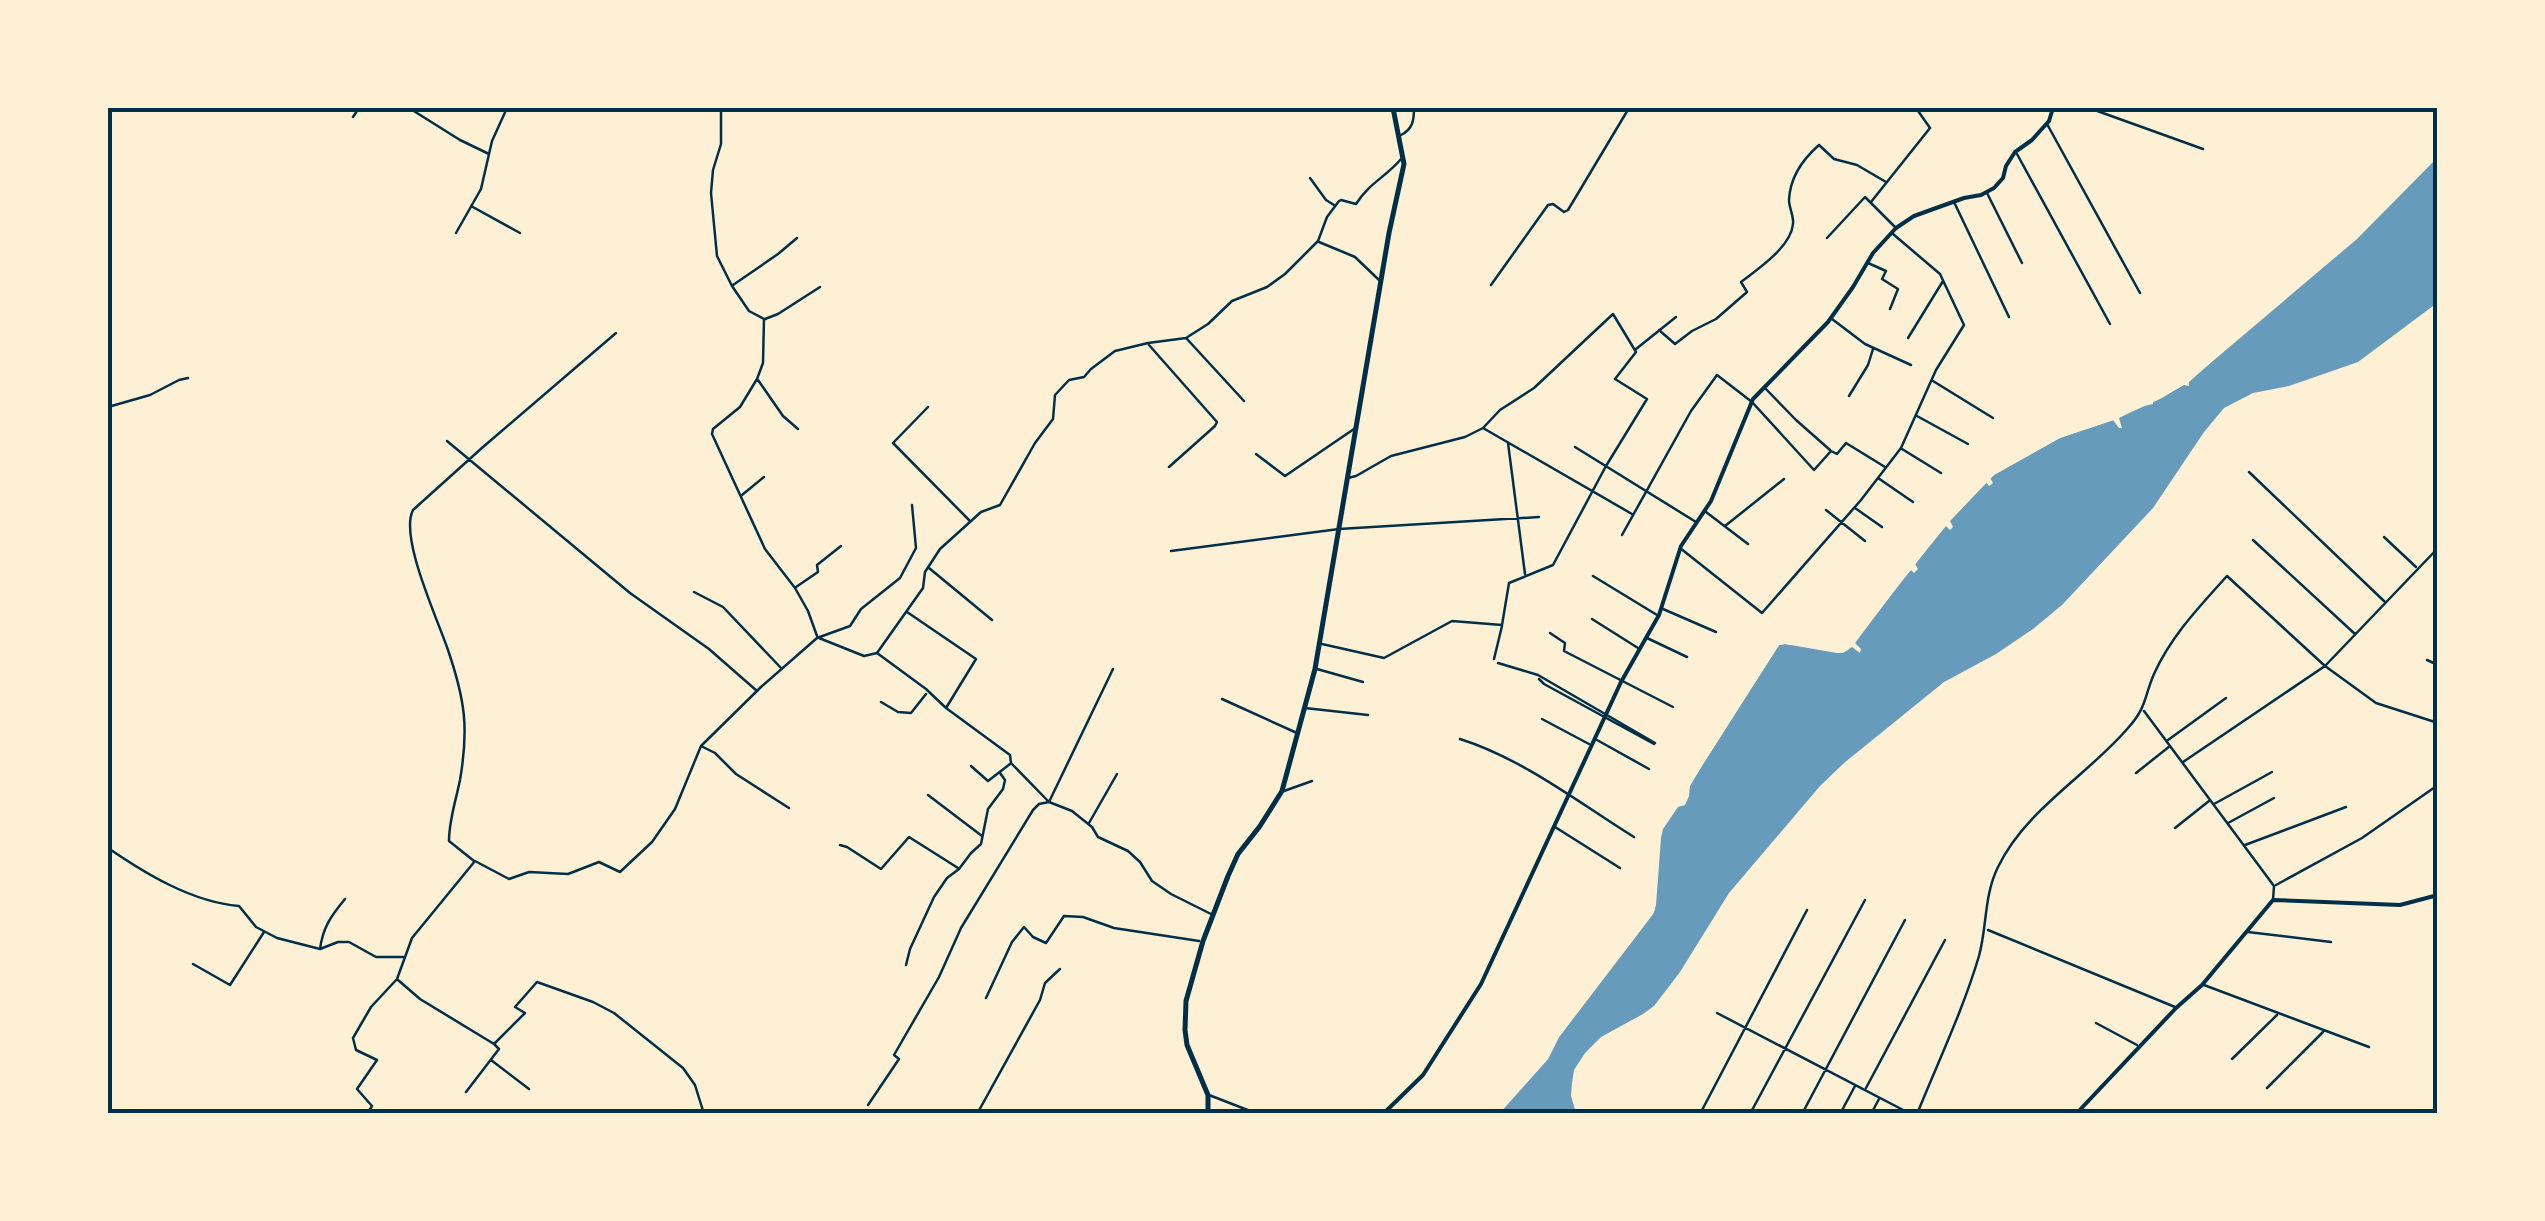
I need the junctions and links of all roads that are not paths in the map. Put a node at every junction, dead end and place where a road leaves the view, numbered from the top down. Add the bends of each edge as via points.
1 (359, 108) edge
2 (408, 108) edge
3 (508, 108) edge
4 (721, 108) edge
5 (1393, 108) edge
6 (1414, 108) edge
7 (1629, 108) edge
8 (1916, 108) edge
9 (2052, 108) edge
10 (2089, 108) edge
11 (353, 117) dead end
12 (2047, 124) junction
13 (1398, 136) junction
14 (2203, 149) dead end
15 (2015, 152) junction
16 (490, 155) junction
17 (1402, 158) junction
18 (1310, 178) dead end
19 (1886, 182) junction
20 (1986, 194) junction
21 (1870, 202) junction
22 (1954, 202) junction
23 (470, 206) junction
24 (1335, 206) junction
25 (1894, 230) junction
26 (456, 232) dead end
27 (520, 233) dead end
28 (797, 238) dead end
29 (1827, 238) dead end
30 (1318, 241) junction
31 (1868, 262) junction
32 (2022, 263) dead end
33 (1943, 280) junction
34 (1382, 282) junction
35 (1491, 285) dead end
36 (732, 286) junction
37 (820, 287) dead end
38 (2140, 293) dead end
39 (1890, 309) dead end
40 (1676, 316) dead end
41 (2009, 317) dead end
42 (1831, 318) junction
43 (764, 319) junction
44 (2110, 324) dead end
45 (1659, 330) junction
46 (616, 333) dead end
47 (1186, 338) junction
48 (1908, 338) dead end
49 (1148, 342) junction
50 (1874, 348) junction
51 (1634, 350) junction
52 (1911, 366) dead end
53 (188, 378) dead end
54 (757, 379) junction
55 (1931, 380) junction
56 (1764, 386) junction
57 (1849, 396) dead end
58 (1244, 401) dead end
59 (1752, 402) junction
60 (108, 407) edge
61 (928, 407) dead end
62 (1916, 415) junction
63 (1993, 418) dead end
64 (1356, 428) junction
65 (1483, 428) junction
66 (798, 429) dead end
67 (447, 441) dead end
68 (1508, 441) junction
69 (1968, 444) dead end
70 (1575, 446) dead end
71 (1901, 448) junction
72 (1832, 450) junction
73 (1256, 454) dead end
74 (469, 460) junction
75 (1606, 466) junction
76 (1169, 467) dead end
77 (1886, 468) junction
78 (2249, 472) dead end
79 (1941, 473) dead end
80 (764, 477) dead end
81 (1348, 478) junction
82 (1878, 478) junction
83 (1784, 480) dead end
84 (1593, 491) junction
85 (1646, 491) junction
86 (741, 496) junction
87 (1914, 502) dead end
88 (912, 506) dead end
89 (1854, 508) junction
90 (1826, 510) dead end
91 (1704, 511) junction
92 (1633, 514) junction
93 (1539, 517) dead end
94 (1518, 518) junction
95 (971, 522) junction
96 (1697, 522) junction
97 (1840, 524) junction
98 (1725, 526) junction
99 (1882, 527) dead end
100 (1339, 529) junction
101 (1622, 535) dead end
102 (2384, 537) dead end
103 (2253, 540) dead end
104 (1865, 542) dead end
105 (1748, 544) dead end
106 (841, 546) dead end
107 (1680, 548) junction
108 (2438, 548) edge
109 (1171, 551) dead end
110 (928, 567) junction
111 (2418, 569) junction
112 (1525, 576) junction
113 (1593, 576) dead end
114 (795, 588) junction
115 (694, 592) dead end
116 (2386, 602) junction
117 (1662, 608) junction
118 (906, 611) junction
119 (1658, 616) junction
120 (1592, 619) dead end
121 (992, 620) dead end
122 (1502, 625) junction
123 (1716, 632) dead end
124 (1550, 633) dead end
125 (2355, 635) junction
126 (1646, 637) junction
127 (817, 638) junction
128 (1320, 644) junction
129 (1639, 649) junction
130 (877, 653) junction
131 (1686, 657) dead end
132 (2427, 660) dead end
133 (2438, 665) edge
134 (2325, 666) junction
135 (782, 669) junction
136 (1114, 669) dead end
137 (1316, 669) junction
138 (1363, 682) dead end
139 (1621, 682) junction
140 (757, 691) junction
141 (927, 693) junction
142 (1222, 698) dead end
143 (2226, 698) dead end
144 (881, 702) dead end
145 (1673, 706) dead end
146 (946, 708) junction
147 (1304, 708) junction
148 (2142, 710) junction
149 (1368, 715) dead end
150 (1605, 716) junction
151 (1542, 719) dead end
152 (2438, 723) edge
153 (1297, 733) junction
154 (1460, 738) dead end
155 (1595, 739) junction
156 (2168, 743) junction
157 (701, 746) junction
158 (1592, 746) junction
159 (2183, 762) junction
160 (1012, 763) junction
161 (971, 766) dead end
162 (1649, 769) dead end
163 (2136, 772) dead end
164 (2272, 772) dead end
165 (1000, 773) junction
166 (1117, 774) dead end
167 (1312, 781) dead end
168 (2438, 785) edge
169 (1282, 791) junction
170 (928, 795) dead end
171 (1569, 796) junction
172 (2274, 798) dead end
173 (1049, 802) junction
174 (2212, 802) junction
175 (2346, 807) dead end
176 (788, 808) dead end
177 (1088, 824) junction
178 (2227, 824) junction
179 (1554, 826) junction
180 (2175, 828) dead end
181 (983, 837) junction
182 (1634, 837) dead end
183 (840, 845) dead end
184 (2244, 846) junction
185 (108, 848) edge
186 (475, 861) junction
187 (1620, 868) dead end
188 (959, 869) junction
189 (2274, 886) junction
190 (2438, 895) edge
191 (345, 899) dead end
192 (1865, 900) dead end
193 (2273, 900) junction
194 (1806, 910) dead end
195 (1214, 916) junction
196 (1905, 920) dead end
197 (1986, 929) junction
198 (264, 930) junction
199 (2246, 932) junction
200 (1945, 940) dead end
201 (1203, 941) junction
202 (2331, 942) dead end
203 (320, 949) junction
204 (404, 956) junction
205 (193, 964) dead end
206 (906, 966) dead end
207 (1060, 969) dead end
208 (397, 979) junction
209 (2202, 985) junction
210 (986, 998) dead end
211 (2176, 1008) junction
212 (1717, 1013) dead end
213 (2277, 1014) junction
214 (2096, 1024) dead end
215 (1745, 1028) junction
216 (2324, 1031) junction
217 (494, 1044) junction
218 (2139, 1046) junction
219 (2370, 1047) dead end
220 (1785, 1048) junction
221 (2232, 1059) dead end
222 (490, 1060) junction
223 (1826, 1069) junction
224 (1856, 1085) junction
225 (529, 1088) dead end
226 (2267, 1088) dead end
227 (1865, 1090) junction
228 (466, 1092) dead end
229 (1208, 1094) junction
230 (1879, 1097) junction
231 (868, 1105) dead end
232 (1907, 1112) edge
233 (1805, 1113) edge
234 (367, 1114) edge
235 (704, 1114) edge
236 (977, 1114) edge
237 (1208, 1114) edge
238 (1258, 1114) edge
239 (1383, 1114) edge
240 (1700, 1114) edge
241 (1750, 1114) edge
242 (1840, 1114) edge
243 (1871, 1114) edge
244 (1918, 1114) edge
245 (2076, 1114) edge

1 - 11 street
2 - 16 street
3 - 16 street
4 - 36 street via 711,192 717,256
5 - 13 main road
6 - 13 street via 1409,130
7 - 35 street via 1568,210 1548,204
8 - 19 street via 1930,128
9 - 12 street
10 - 14 street
12 - 15 street
12 - 38 street
13 - 17 main road
15 - 20 street
15 - 44 street
16 - 23 street
17 - 24 street via 1356,204 1341,200
17 - 34 main road
18 - 24 street
19 - 21 street
19 - 45 street via 1819,146 1793,181 1794,226 1778,253 1741,282 1747,292 1675,344
20 - 22 street
20 - 32 street
21 - 25 street
21 - 29 street via 1866,197
22 - 25 street
22 - 41 street
23 - 26 street
23 - 27 street
24 - 30 street
25 - 31 street
25 - 33 street
28 - 36 street
30 - 34 street via 1355,257
30 - 47 street via 1285,274 1232,301
31 - 39 street via 1886,271 1882,279 1898,290
31 - 42 street
33 - 48 street
33 - 55 street via 1964,324
34 - 64 main road
36 - 43 street via 749,311
37 - 43 street
40 - 45 street
42 - 50 street
42 - 56 street
43 - 54 street
45 - 51 street
46 - 74 street
47 - 49 street
47 - 58 street
49 - 76 street via 1217,422
49 - 95 street via 1115,351 1084,377 1070,380 1055,396 1053,419 1000,505
50 - 52 street
50 - 57 street
51 - 65 street via 1612,314
51 - 75 street via 1615,378 1648,399
53 - 60 street
54 - 66 street
54 - 86 street via 740,408 712,434
55 - 62 street
55 - 63 street
56 - 59 street
56 - 72 street
59 - 72 street via 1814,470
59 - 85 street via 1716,375
59 - 91 street
61 - 95 street via 893,443
62 - 69 street
62 - 71 street
64 - 73 street via 1285,476
64 - 81 main road
65 - 68 street
65 - 81 street via 1391,456
67 - 74 street
68 - 84 street
68 - 94 street
70 - 75 street
71 - 77 street
71 - 79 street
72 - 77 street via 1837,454 1846,442
74 - 140 street
74 - 186 street via 413,510 409,531 466,718 449,841
75 - 84 street
75 - 85 street
77 - 82 street
78 - 116 street
80 - 86 street
81 - 100 main road
82 - 87 street
82 - 89 street
83 - 98 street
84 - 92 street
84 - 112 street via 1553,565
85 - 92 street
85 - 96 street
86 - 114 street via 765,548
88 - 127 street via 916,548 900,578 850,626
89 - 97 street
89 - 99 street
90 - 97 street
91 - 96 street
91 - 98 street
92 - 101 street
93 - 94 street
94 - 100 street
94 - 112 street
95 - 110 street
96 - 107 street
97 - 104 street
97 - 107 street via 1762,612
98 - 105 street
100 - 109 street
100 - 128 main road
102 - 111 street
103 - 125 street
106 - 114 street
107 - 117 street
108 - 111 street
110 - 118 street
110 - 121 street
111 - 116 street
112 - 122 street via 1509,583
113 - 119 street
114 - 127 street
115 - 135 street via 723,607
116 - 125 street
117 - 119 street
117 - 123 street
118 - 130 street
118 - 146 street via 976,659
119 - 126 street
120 - 129 street
122 - 128 street via 1452,621 1384,658
122 - 150 street via 1496,661 1538,675
124 - 139 street via 1565,642 1564,651
125 - 134 street
126 - 129 street
126 - 131 street
127 - 130 street via 864,656
127 - 135 street
128 - 137 main road
129 - 139 street
130 - 141 street
132 - 133 street
134 - 148 street via 2227,576 2184,624 2154,674
134 - 152 street via 2376,703
134 - 159 street
135 - 140 street
136 - 173 street
137 - 138 street
137 - 147 main road
139 - 145 street
139 - 150 street
140 - 157 street
141 - 144 street via 906,714
141 - 146 street
142 - 153 street
143 - 156 street
146 - 160 street
147 - 149 street
147 - 153 main road
148 - 156 street
148 - 197 street via 2018,835 1992,882
150 - 150 street via 1655,743
150 - 155 street
151 - 158 street
153 - 169 main road
154 - 171 street
155 - 158 street
155 - 162 street
156 - 159 street
156 - 163 street
157 - 176 street
157 - 186 street via 675,809 620,872 599,862 568,874 528,872 510,879
158 - 171 street
159 - 174 street
160 - 165 street
160 - 173 street
161 - 165 street via 988,781
164 - 174 street
165 - 181 street via 1003,789 988,809
166 - 177 street
167 - 169 street
168 - 189 street via 2362,838
169 - 195 main road via 1238,854
170 - 181 street
171 - 179 street
171 - 182 street
172 - 178 street
173 - 177 street
173 - 231 street via 1033,810 960,928 894,1054 899,1059
174 - 178 street
174 - 180 street
175 - 184 street
177 - 195 street via 1171,894
178 - 184 street
179 - 187 street
179 - 239 street via 1481,984 1423,1075
181 - 188 street
183 - 188 street via 881,869 912,838
184 - 189 street
185 - 198 street via 160,881 239,906
186 - 204 street
188 - 206 street via 934,896
189 - 193 street
190 - 193 street via 2400,905
191 - 203 street via 326,922
192 - 220 street
193 - 199 street
194 - 215 street
195 - 201 main road
196 - 223 street
197 - 211 street
197 - 244 street
198 - 203 street
198 - 205 street via 230,984
199 - 202 street
199 - 209 street
200 - 227 street
201 - 210 street via 1064,916 1046,943 1024,927
201 - 229 main road via 1185,1030
203 - 204 street via 344,941 376,957
204 - 208 street
207 - 236 street via 1045,983
208 - 217 street
208 - 234 street via 353,1038 356,1050 378,1060 357,1089 372,1106
209 - 211 street
209 - 213 street
211 - 218 street
212 - 215 street
213 - 216 street
213 - 221 street
214 - 218 street
215 - 220 street
215 - 240 street
216 - 219 street
216 - 226 street
217 - 222 street via 499,1049
217 - 235 street via 525,1013 515,1008 530,988 538,982 553,986 614,1013 684,1068
218 - 245 street
220 - 223 street
220 - 241 street
222 - 225 street
222 - 228 street
223 - 224 street
223 - 233 street
224 - 227 street
224 - 242 street
227 - 230 street
229 - 237 main road
229 - 238 street
230 - 232 street
230 - 243 street

